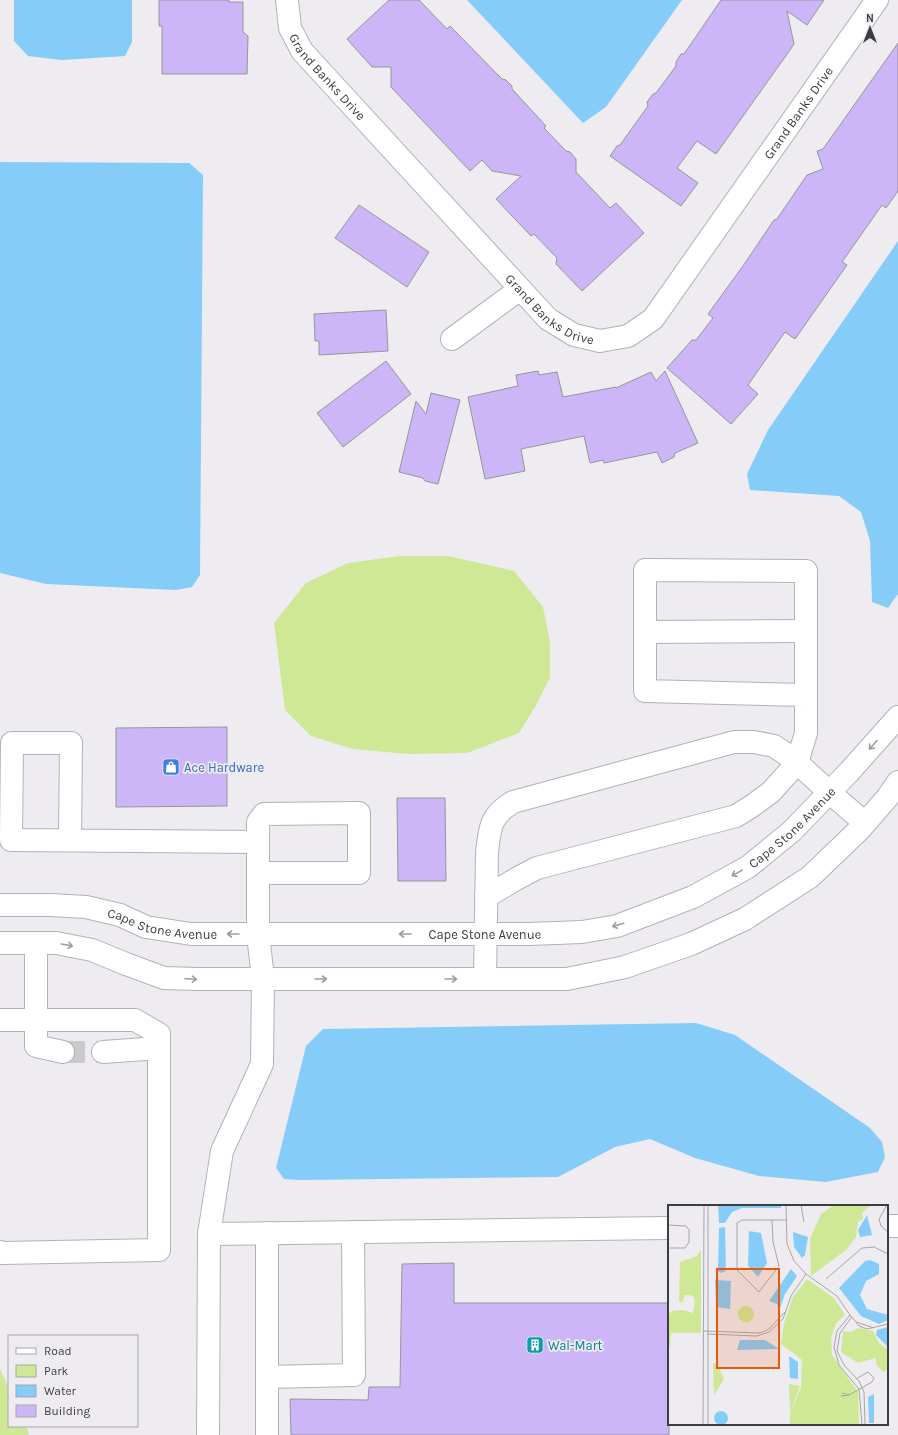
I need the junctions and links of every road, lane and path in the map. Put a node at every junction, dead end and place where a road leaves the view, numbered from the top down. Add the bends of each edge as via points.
1 (287, 0) edge
2 (877, 0) edge
3 (520, 289) junction
4 (452, 339) dead end
5 (806, 631) junction
6 (645, 632) junction
7 (806, 695) junction
8 (898, 717) edge
9 (797, 763) junction
10 (898, 782) edge
11 (829, 792) junction
12 (865, 823) junction
13 (70, 840) junction
14 (258, 842) junction
15 (258, 873) junction
16 (486, 898) junction
17 (0, 906) edge
18 (258, 934) junction
19 (486, 934) junction
20 (0, 943) edge
21 (36, 943) junction
22 (263, 979) junction
23 (485, 979) junction
24 (35, 1019) junction
25 (0, 1020) edge
26 (159, 1048) junction
27 (63, 1052) tunnel mouth
28 (103, 1052) tunnel mouth
29 (668, 1228) edge
30 (353, 1232) junction
31 (267, 1233) junction
32 (209, 1234) junction
33 (0, 1252) edge
34 (267, 1377) junction
35 (208, 1435) edge
36 (267, 1435) edge

1 - 3 street, Grand Banks Drive via 290,28 302,51
2 - 3 street, Grand Banks Drive via 653,319 628,336 600,341 574,335 548,319
3 - 4 street
5 - 6 street
5 - 6 street via 806,571 645,570
5 - 7 street
6 - 7 street via 645,691
7 - 9 street via 806,733
8 -> 11 street, Cape Stone Avenue
9 - 11 street
9 - 16 street via 771,792 736,816 537,868 516,878
9 - 16 street via 774,746 734,742 513,802 494,818 490,832
10 - 12 street
11 - 12 street
11 -> 19 street, Cape Stone Avenue via 792,831 748,867 693,898 617,926 582,932
12 - 23 street via 810,877 745,919 692,944 625,967 567,979
13 - 13 street via 12,840 12,743 71,743
13 - 14 street
14 - 15 street
14 - 15 street via 258,822 264,814 359,813 360,873
15 - 18 street
16 - 19 street
18 -> 17 street, Cape Stone Avenue via 191,934 146,927 120,915 86,907
19 -> 18 street, Cape Stone Avenue
18 - 22 street
19 - 23 street
20 - 21 street
21 -> 22 street via 56,943 92,950 164,978
21 - 24 street
22 -> 23 street
22 - 32 street via 262,1064 222,1151
24 - 25 street
24 - 26 street via 135,1020 159,1034
24 - 27 street via 36,1046
26 - 28 street
26 - 33 street via 159,1250
29 - 30 street
30 - 31 street
30 - 34 street via 354,1375
31 - 32 street
31 - 34 street
32 - 35 street
34 - 36 street

